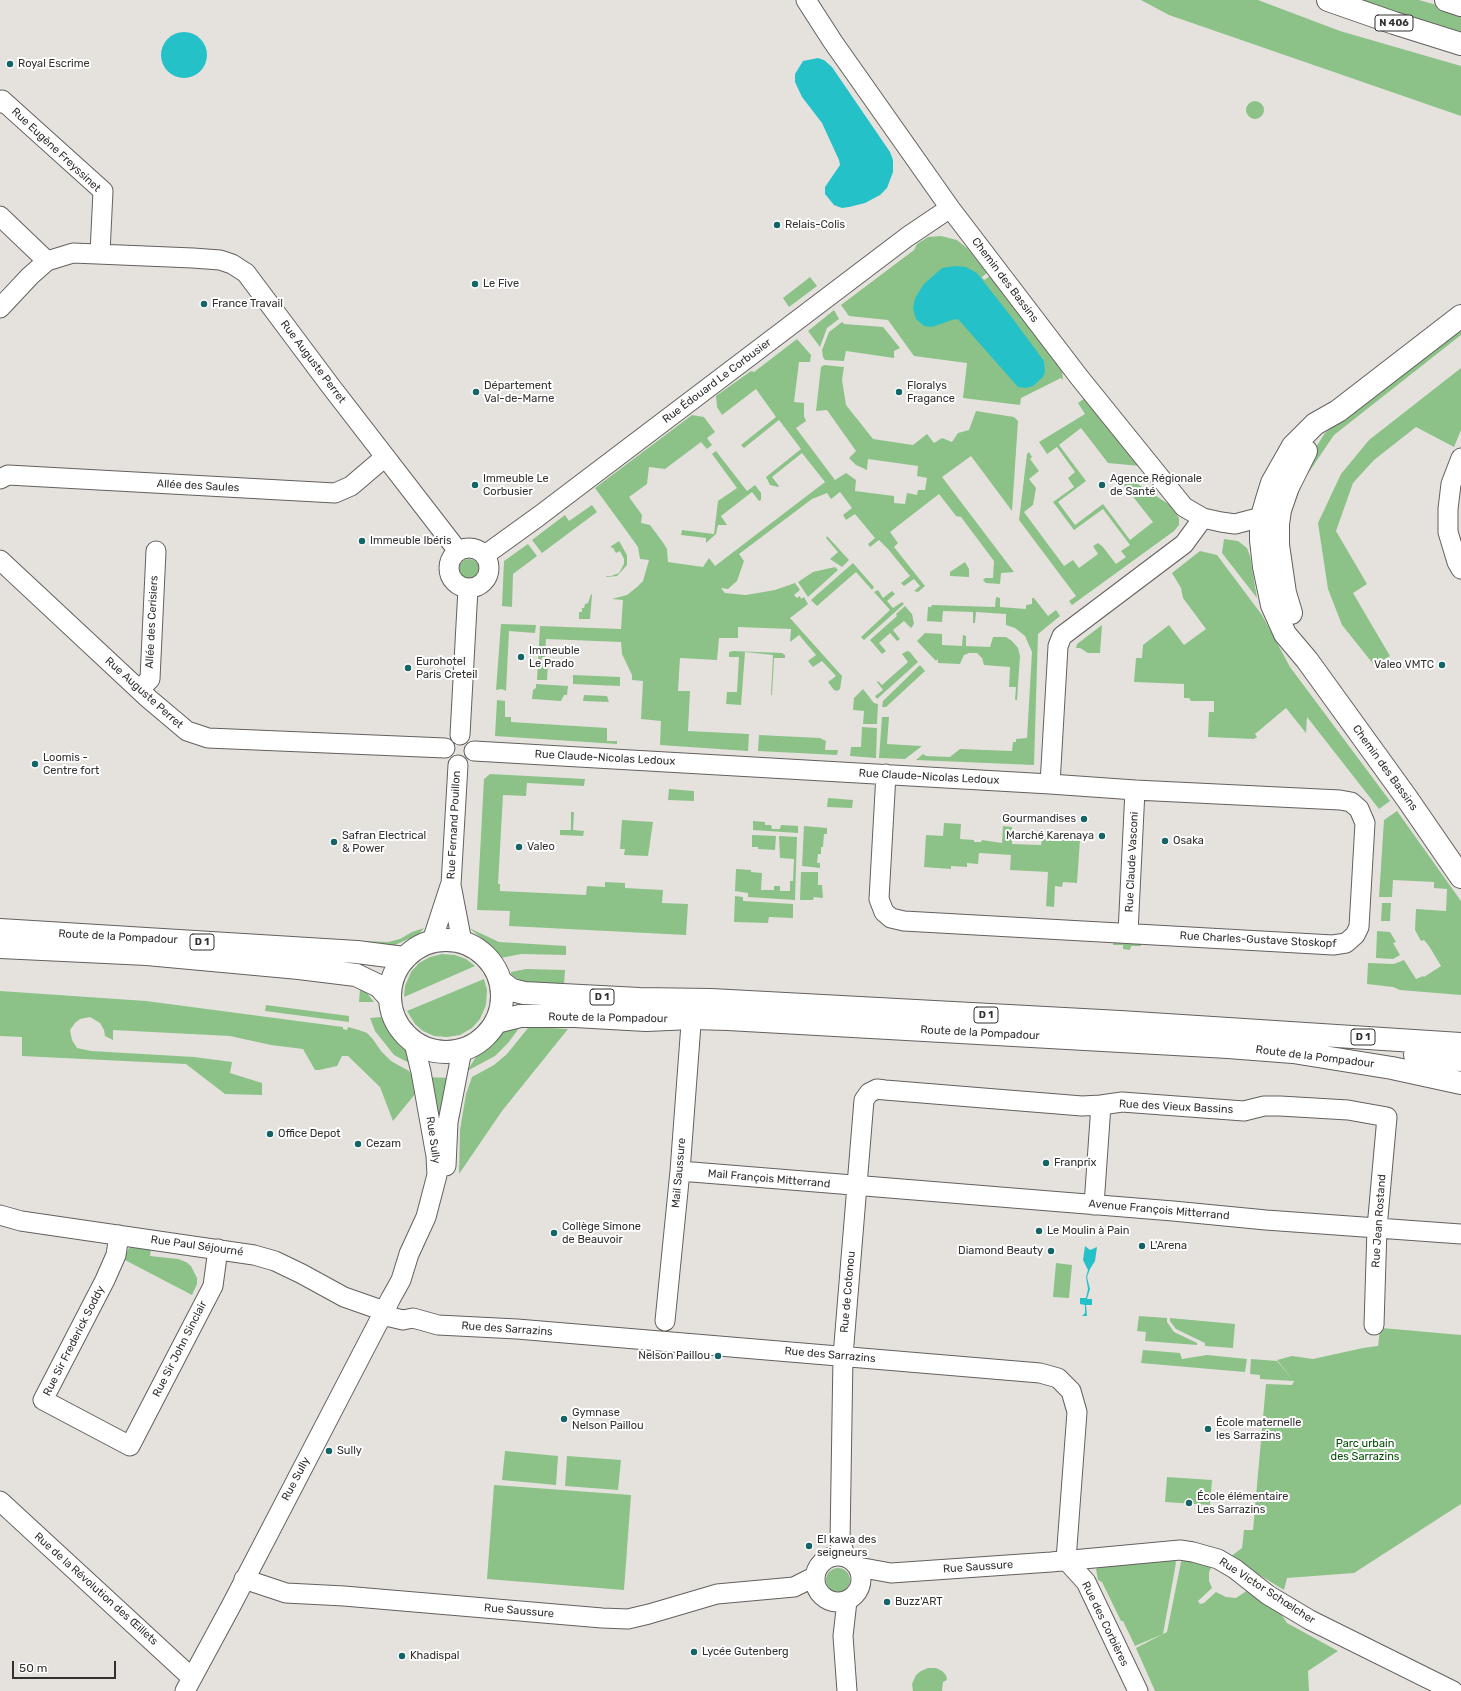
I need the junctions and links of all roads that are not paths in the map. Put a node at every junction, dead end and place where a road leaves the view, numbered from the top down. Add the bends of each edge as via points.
1 (806, 0) edge
2 (1328, 0) edge
3 (1446, 0) edge
4 (1461, 4) edge
5 (1461, 44) edge
6 (0, 103) edge
7 (950, 208) junction
8 (0, 216) edge
9 (100, 253) junction
10 (47, 261) junction
11 (0, 308) edge
12 (1461, 316) edge
13 (385, 457) junction
14 (1461, 458) edge
15 (0, 479) edge
16 (1203, 518) junction
17 (1270, 532) junction
18 (156, 551) dead end
19 (458, 551) junction
20 (485, 555) junction
21 (0, 560) edge
22 (1461, 569) edge
23 (468, 588) junction
24 (140, 689) junction
25 (460, 735) junction
26 (445, 748) junction
27 (474, 751) junction
28 (458, 765) junction
29 (886, 774) junction
30 (1050, 784) junction
31 (1135, 790) junction
32 (1461, 877) edge
33 (451, 885) junction
34 (0, 930) edge
35 (1128, 933) junction
36 (432, 941) junction
37 (462, 942) junction
38 (0, 947) edge
39 (404, 958) junction
40 (500, 981) junction
41 (389, 997) junction
42 (496, 1022) junction
43 (691, 1024) dead end
44 (414, 1043) junction
45 (1461, 1044) edge
46 (1211, 1046) junction
47 (462, 1050) junction
48 (1461, 1060) edge
49 (1461, 1082) edge
50 (869, 1092) joint
51 (1101, 1105) junction
52 (1387, 1118) joint
53 (680, 1172) junction
54 (858, 1186) junction
55 (1094, 1205) junction
56 (0, 1215) edge
57 (1378, 1228) junction
58 (1461, 1234) edge
59 (119, 1235) junction
60 (218, 1249) junction
61 (401, 1280) junction
62 (386, 1308) junction
63 (665, 1321) dead end
64 (1374, 1325) dead end
65 (843, 1356) junction
66 (130, 1446) joint
67 (0, 1501) edge
68 (843, 1556) junction
69 (1066, 1560) junction
70 (891, 1573) junction
71 (244, 1579) junction
72 (833, 1592) junction
73 (188, 1684) edge
74 (847, 1691) edge
75 (1138, 1691) edge
76 (1453, 1691) edge

1 - 7 street, Chemin des Bassins
2 - 5 main road, N 406
3 - 4 main road
6 - 9 street, Rue Eugène Freyssinet via 2,100 103,191
7 - 16 street, Chemin des Bassins via 1079,377 1179,501 1184,507
7 - 20 street, Rue Édouard Le Corbusier via 907,237
8 - 10 street
9 - 10 street, Rue Auguste Perret via 73,253
9 - 13 street, Rue Auguste Perret via 220,260 246,273
10 - 11 street, Rue Auguste Perret
12 - 17 main road via 1338,411 1304,452
13 - 15 street, Allée des Saules via 351,486 334,493 8,475
13 - 19 street, Rue Auguste Perret
14 - 22 street via 1451,484 1448,532
16 - 17 street, Chemin des Bassins via 1235,524 1250,536
16 - 30 street via 1184,544 1062,636 1058,646
17 - 32 main road, Chemin des Bassins via 1285,594 1307,660
18 - 24 street, Allée des Cerisiers via 150,679
19 - 20 street via 475,549
19 - 23 street via 450,561 450,573 456,584
20 - 23 street via 490,568 489,574 481,585
21 - 24 street, Rue Auguste Perret
23 - 25 street
24 - 26 street, Rue Auguste Perret via 187,731 208,738
25 - 26 street via 450,739
25 - 27 street via 471,741
26 - 28 street via 449,761
27 - 28 street via 467,762
27 - 29 street, Rue Claude-Nicolas Ledoux
28 - 33 street, Rue Fernand Pouillon
29 - 30 street, Rue Claude-Nicolas Ledoux
29 - 35 street, Rue Charles-Gustave Stoskopf via 879,899 884,912 891,918 904,921
30 - 31 street, Rue Charles-Gustave Stoskopf
31 - 35 street, Rue Claude Vasconi
31 - 35 street, Rue Charles-Gustave Stoskopf via 1340,800 1351,802 1359,809 1365,823 1359,927 1356,935 1346,943 1334,945
33 - 36 street, Rue Fernand Pouillon
33 - 37 street, Rue Fernand Pouillon
34 - 39 main road, Route de la Pompadour / D 1 via 357,952
36 - 37 main road
36 - 39 main road via 419,946
37 - 40 main road via 473,946 488,959
38 - 41 main road, Route de la Pompadour / D 1 via 147,954 356,975 379,986
39 - 41 main road via 391,980
40 - 42 main road via 501,1006
40 - 45 main road, Route de la Pompadour / D 1 via 512,990 539,994 719,1000
41 - 44 main road via 392,1015 398,1026
42 - 46 main road, Route de la Pompadour / D 1 via 520,1016 646,1020 728,1019
42 - 47 main road via 484,1037
43 - 53 street, Mail Saussure
44 - 47 main road via 439,1052
44 - 61 street, Rue Sully via 436,1156 437,1175 426,1217 409,1254
46 - 48 main road via 1228,1038
46 - 49 main road, Route de la Pompadour / D 1 via 1293,1052
47 - 61 street, Rue Sully via 448,1122 445,1191 440,1211 418,1258
50 - 51 street, Rue des Vieux Bassins via 885,1090 1082,1106
50 - 54 street, Rue de Cotonou via 864,1100
51 - 52 street, Rue des Vieux Bassins via 1122,1102 1244,1111 1264,1106 1280,1106 1348,1110
51 - 55 street
52 - 57 street, Rue Jean Rostand
53 - 54 street, Mail François Mitterrand
53 - 63 street, Mail Saussure
54 - 55 street, Avenue François Mitterrand
54 - 65 street, Rue de Cotonou
55 - 57 street, Avenue François Mitterrand
56 - 59 street, Rue Paul Séjourné via 21,1221
57 - 58 street, Avenue François Mitterrand
57 - 64 street, Rue Jean Rostand
59 - 60 street, Rue Paul Séjourné
59 - 66 street, Rue Sir Frederick Soddy via 116,1255 105,1280 43,1400
60 - 62 street, Rue Paul Séjourné via 275,1261 344,1297
60 - 66 street, Rue Sir John Sinclair via 212,1286
61 - 62 street, Rue Sully
62 - 65 street, Rue des Sarrazins via 401,1302 413,1318 438,1325 517,1329
62 - 71 street, Rue Sully
65 - 68 street, Rue de Cotonou
65 - 69 street, Rue des Sarrazins via 1040,1373 1058,1378 1071,1391 1078,1412
67 - 73 street, Rue de la Révolution des Œillets
68 - 70 street, Rue Saussure
68 - 72 street via 817,1566
68 - 72 street, Rue de Cotonou via 861,1579
69 - 70 street, Rue Saussure
69 - 75 street, Rue des Corbières via 1086,1582
69 - 76 street, Rue Victor Schœlcher via 1180,1550 1218,1559 1268,1595 1310,1620
70 - 72 street, Rue Saussure
71 - 72 street, Rue Saussure via 286,1593 628,1619 717,1594 794,1587
71 - 73 street, Rue Sully
72 - 74 street via 843,1636

